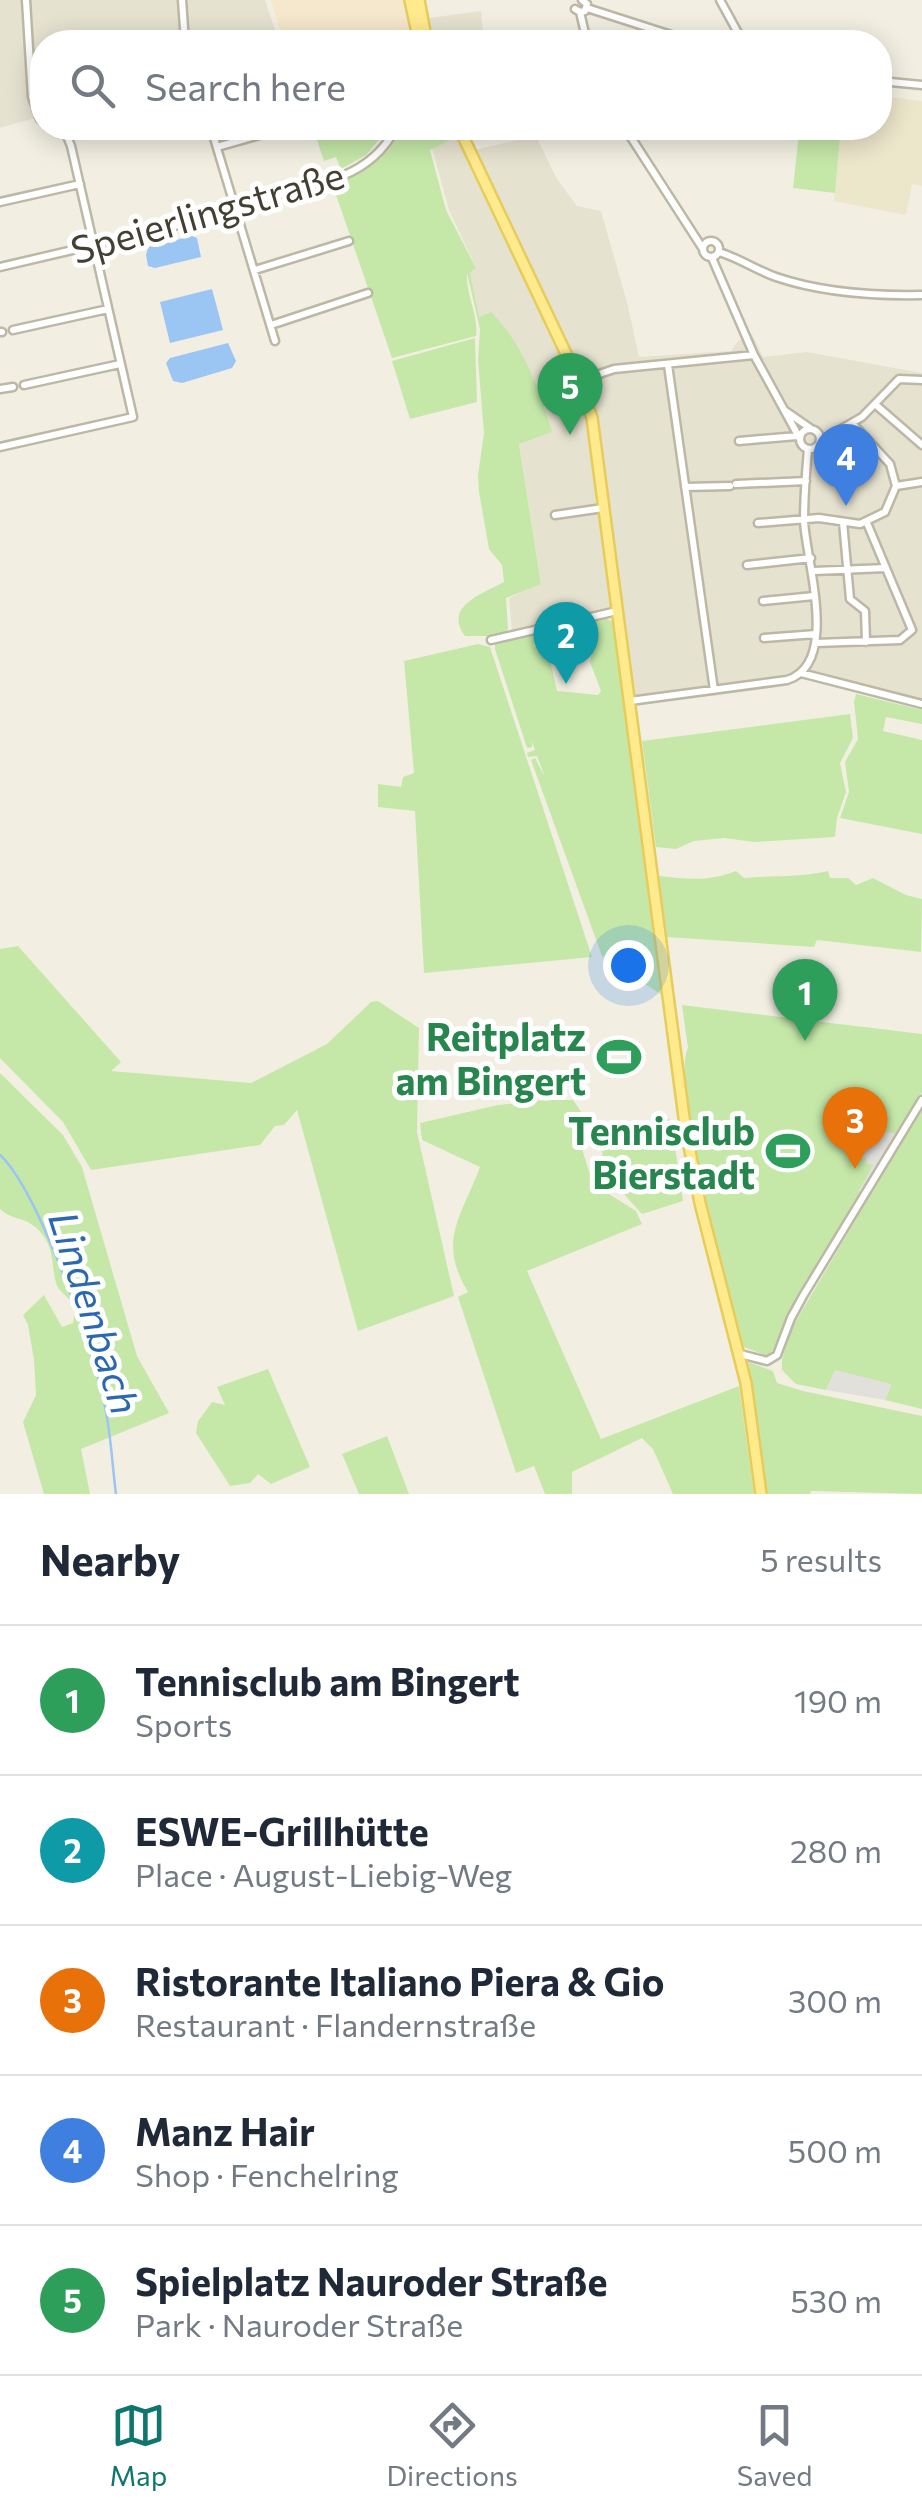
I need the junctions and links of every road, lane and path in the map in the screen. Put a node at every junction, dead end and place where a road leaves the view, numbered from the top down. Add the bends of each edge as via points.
1 (26, 0) edge
2 (182, 0) edge
3 (410, 0) edge
4 (419, 0) edge
5 (720, 0) edge
6 (580, 4) edge
7 (184, 30) edge
8 (417, 30) edge
9 (420, 30) edge
10 (585, 30) edge
11 (657, 30) edge
12 (736, 30) edge
13 (30, 65) edge
14 (892, 83) edge
15 (922, 85) edge
16 (70, 140) edge
17 (215, 140) edge
18 (244, 140) edge
19 (388, 140) edge
20 (464, 140) edge
21 (632, 140) edge
22 (218, 148) junction
23 (80, 184) junction
24 (0, 202) edge
25 (235, 208) junction
26 (690, 225) junction
27 (349, 241) dead end
28 (712, 241) junction
29 (94, 245) junction
30 (703, 249) junction
31 (719, 252) junction
32 (712, 258) junction
33 (0, 267) edge
34 (255, 270) junction
35 (368, 294) dead end
36 (922, 295) edge
37 (108, 309) junction
38 (270, 325) junction
39 (13, 330) dead end
40 (275, 341) dead end
41 (754, 355) junction
42 (120, 364) junction
43 (668, 365) junction
44 (922, 380) edge
45 (579, 381) junction
46 (24, 385) dead end
47 (13, 387) dead end
48 (0, 389) edge
49 (876, 405) junction
50 (783, 409) junction
51 (852, 424) junction
52 (810, 428) junction
53 (799, 438) junction
54 (739, 441) dead end
55 (820, 441) junction
56 (922, 446) edge
57 (0, 447) edge
58 (808, 448) junction
59 (806, 480) junction
60 (922, 482) edge
61 (896, 486) junction
62 (685, 487) junction
63 (603, 508) junction
64 (555, 514) dead end
65 (804, 519) junction
66 (843, 522) junction
67 (758, 523) dead end
68 (867, 523) junction
69 (811, 558) junction
70 (747, 565) dead end
71 (886, 568) junction
72 (849, 569) junction
73 (814, 571) junction
74 (814, 596) junction
75 (762, 601) dead end
76 (616, 611) junction
77 (764, 638) dead end
78 (816, 639) junction
79 (490, 640) dead end
80 (866, 642) junction
81 (801, 673) junction
82 (714, 690) junction
83 (630, 701) junction
84 (922, 704) edge
85 (922, 1100) edge
86 (740, 1354) junction
87 (761, 1494) edge

1 - 13 street
2 - 7 street
3 - 8 main road
4 - 9 main road
5 - 12 street
6 - 10 street
6 - 11 street
14 - 15 street
16 - 23 street
17 - 22 street
18 - 22 street
19 - 25 street, Speierlingstraße via 356,171
20 - 45 main road
21 - 26 street
22 - 25 street
23 - 24 street
23 - 29 street
25 - 29 street, Speierlingstraße
25 - 34 street
26 - 28 street
26 - 30 street
27 - 34 street
28 - 30 street
28 - 31 street
29 - 33 street, Speierlingstraße
29 - 37 street
30 - 32 street
31 - 32 street
31 - 36 street via 812,286
32 - 41 street
34 - 38 street
35 - 38 street
37 - 39 street
37 - 42 street
38 - 40 street
41 - 43 street
41 - 50 street
42 - 46 street
42 - 57 street via 134,416
43 - 45 street
43 - 62 street
44 - 49 street via 903,378
45 - 63 main road via 592,418
47 - 48 street
49 - 51 street
49 - 56 street
50 - 52 street
50 - 53 street
51 - 55 street
51 - 61 street via 890,464
52 - 53 street
52 - 55 street
53 - 54 street
53 - 58 street
55 - 58 street
58 - 59 street
59 - 62 street
59 - 65 street
60 - 61 street
61 - 68 street via 890,506
62 - 82 street
63 - 64 street
63 - 76 main road
65 - 66 street
65 - 67 street
65 - 69 street
66 - 68 street
66 - 72 street
68 - 71 street
69 - 70 street
69 - 73 street
71 - 72 street
71 - 80 street via 912,630 900,640
72 - 73 street
72 - 80 street via 850,599 866,611
73 - 74 street
74 - 75 street
74 - 78 street
76 - 79 street
76 - 83 main road
77 - 78 street
78 - 80 street
78 - 81 street
81 - 82 street
81 - 84 street
82 - 83 street
83 - 86 main road via 689,1150
85 - 86 street via 790,1318 778,1356 766,1362
86 - 87 main road

